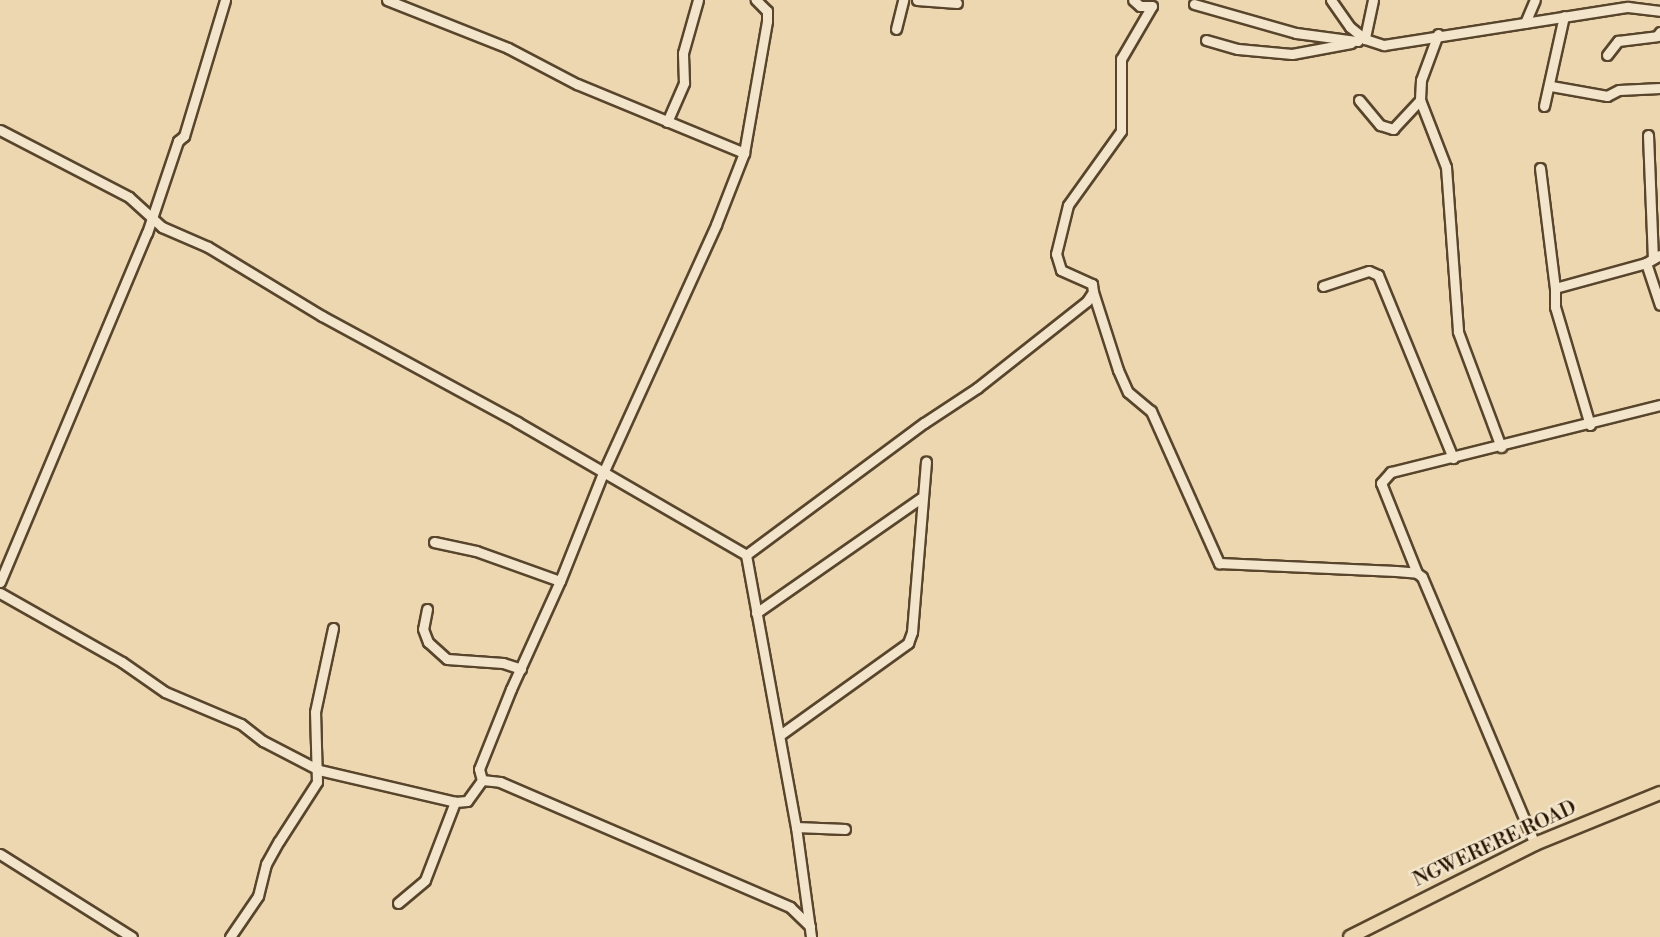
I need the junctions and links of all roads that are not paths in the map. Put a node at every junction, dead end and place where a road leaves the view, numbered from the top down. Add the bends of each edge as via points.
1 (225, 0) edge
2 (387, 0) edge
3 (698, 0) edge
4 (756, 0) edge
5 (903, 0) edge
6 (918, 0) edge
7 (1133, 0) edge
8 (1331, 0) edge
9 (1373, 0) edge
10 (1535, 0) edge
11 (957, 3) dead end
12 (1153, 3) edge
13 (1194, 4) dead end
14 (1660, 11) edge
15 (1564, 16) junction
16 (1525, 22) junction
17 (896, 29) dead end
18 (1660, 32) edge
19 (1438, 34) junction
20 (1206, 40) dead end
21 (1361, 40) junction
22 (1607, 55) dead end
23 (1551, 86) junction
24 (1660, 88) edge
25 (1359, 100) dead end
26 (1420, 100) junction
27 (1544, 106) dead end
28 (667, 122) junction
29 (0, 130) edge
30 (1648, 135) dead end
31 (744, 153) junction
32 (1540, 168) dead end
33 (152, 218) junction
34 (1653, 258) edge
35 (1323, 286) dead end
36 (1555, 288) junction
37 (1093, 292) junction
38 (1660, 305) edge
39 (1660, 405) edge
40 (1590, 425) junction
41 (1501, 447) junction
42 (1453, 458) junction
43 (926, 462) dead end
44 (603, 473) junction
45 (921, 498) junction
46 (434, 542) dead end
47 (746, 555) junction
48 (1417, 573) junction
49 (561, 580) junction
50 (0, 582) edge
51 (0, 592) edge
52 (427, 609) dead end
53 (756, 614) junction
54 (333, 628) dead end
55 (521, 669) junction
56 (780, 735) junction
57 (319, 770) junction
58 (482, 780) junction
59 (1660, 793) edge
60 (455, 802) junction
61 (796, 827) junction
62 (845, 829) dead end
63 (1535, 844) junction
64 (0, 854) edge
65 (398, 903) dead end
66 (1375, 921) junction
67 (810, 926) junction
68 (132, 937) edge
69 (230, 937) edge
70 (811, 937) edge
71 (1350, 937) edge
72 (1368, 937) edge

1 - 33 street via 184,136 178,141
2 - 28 street via 508,48 577,84
3 - 28 street via 683,53 684,83
4 - 31 street via 767,11 767,21
5 - 17 street
6 - 11 street
7 - 12 street via 1140,6
8 - 21 street
9 - 21 street
10 - 16 street
12 - 37 street via 1121,59 1119,138 1068,205 1056,254 1061,270 1092,284
13 - 21 street via 1296,33
14 - 15 street via 1635,7
15 - 16 street
15 - 23 street
16 - 19 street
18 - 22 street via 1657,36 1618,41
19 - 21 street via 1384,45
19 - 26 street via 1422,80
20 - 21 street via 1238,49 1292,54
23 - 24 street via 1606,96 1619,90
23 - 27 street
25 - 26 street via 1380,125 1393,129
26 - 41 street via 1446,167 1458,332
28 - 31 street
29 - 33 street via 122,193
30 - 34 street
31 - 44 street via 716,225
32 - 36 street
33 - 44 street
33 - 50 street
34 - 36 street
34 - 38 street
35 - 42 street via 1369,272 1378,275
36 - 40 street via 1554,307
37 - 47 street via 977,388
37 - 48 street via 1124,385 1151,411 1219,563
39 - 40 street
40 - 41 street
41 - 42 street
42 - 48 street via 1391,472 1381,483
43 - 45 street
44 - 47 street
44 - 49 street
45 - 53 street
45 - 56 street via 912,632 908,643
46 - 49 street via 485,554
47 - 53 street
48 - 63 street via 1430,593
49 - 55 street
51 - 57 street via 122,662 165,692 241,724 263,741
52 - 55 street via 423,629 428,642 447,659 503,663
53 - 56 street
54 - 57 street via 315,712 313,736
55 - 58 street via 479,769
56 - 61 street
57 - 60 street
57 - 69 street via 317,782 266,864 258,896
58 - 60 street via 467,801
58 - 67 street via 500,782 790,907
59 - 63 main road, NGWERERE ROAD
60 - 65 street via 425,880
61 - 62 street
61 - 67 street
63 - 66 main road, NGWERERE ROAD
64 - 68 street
66 - 71 main road, NGWERERE ROAD
66 - 72 street
67 - 70 street

